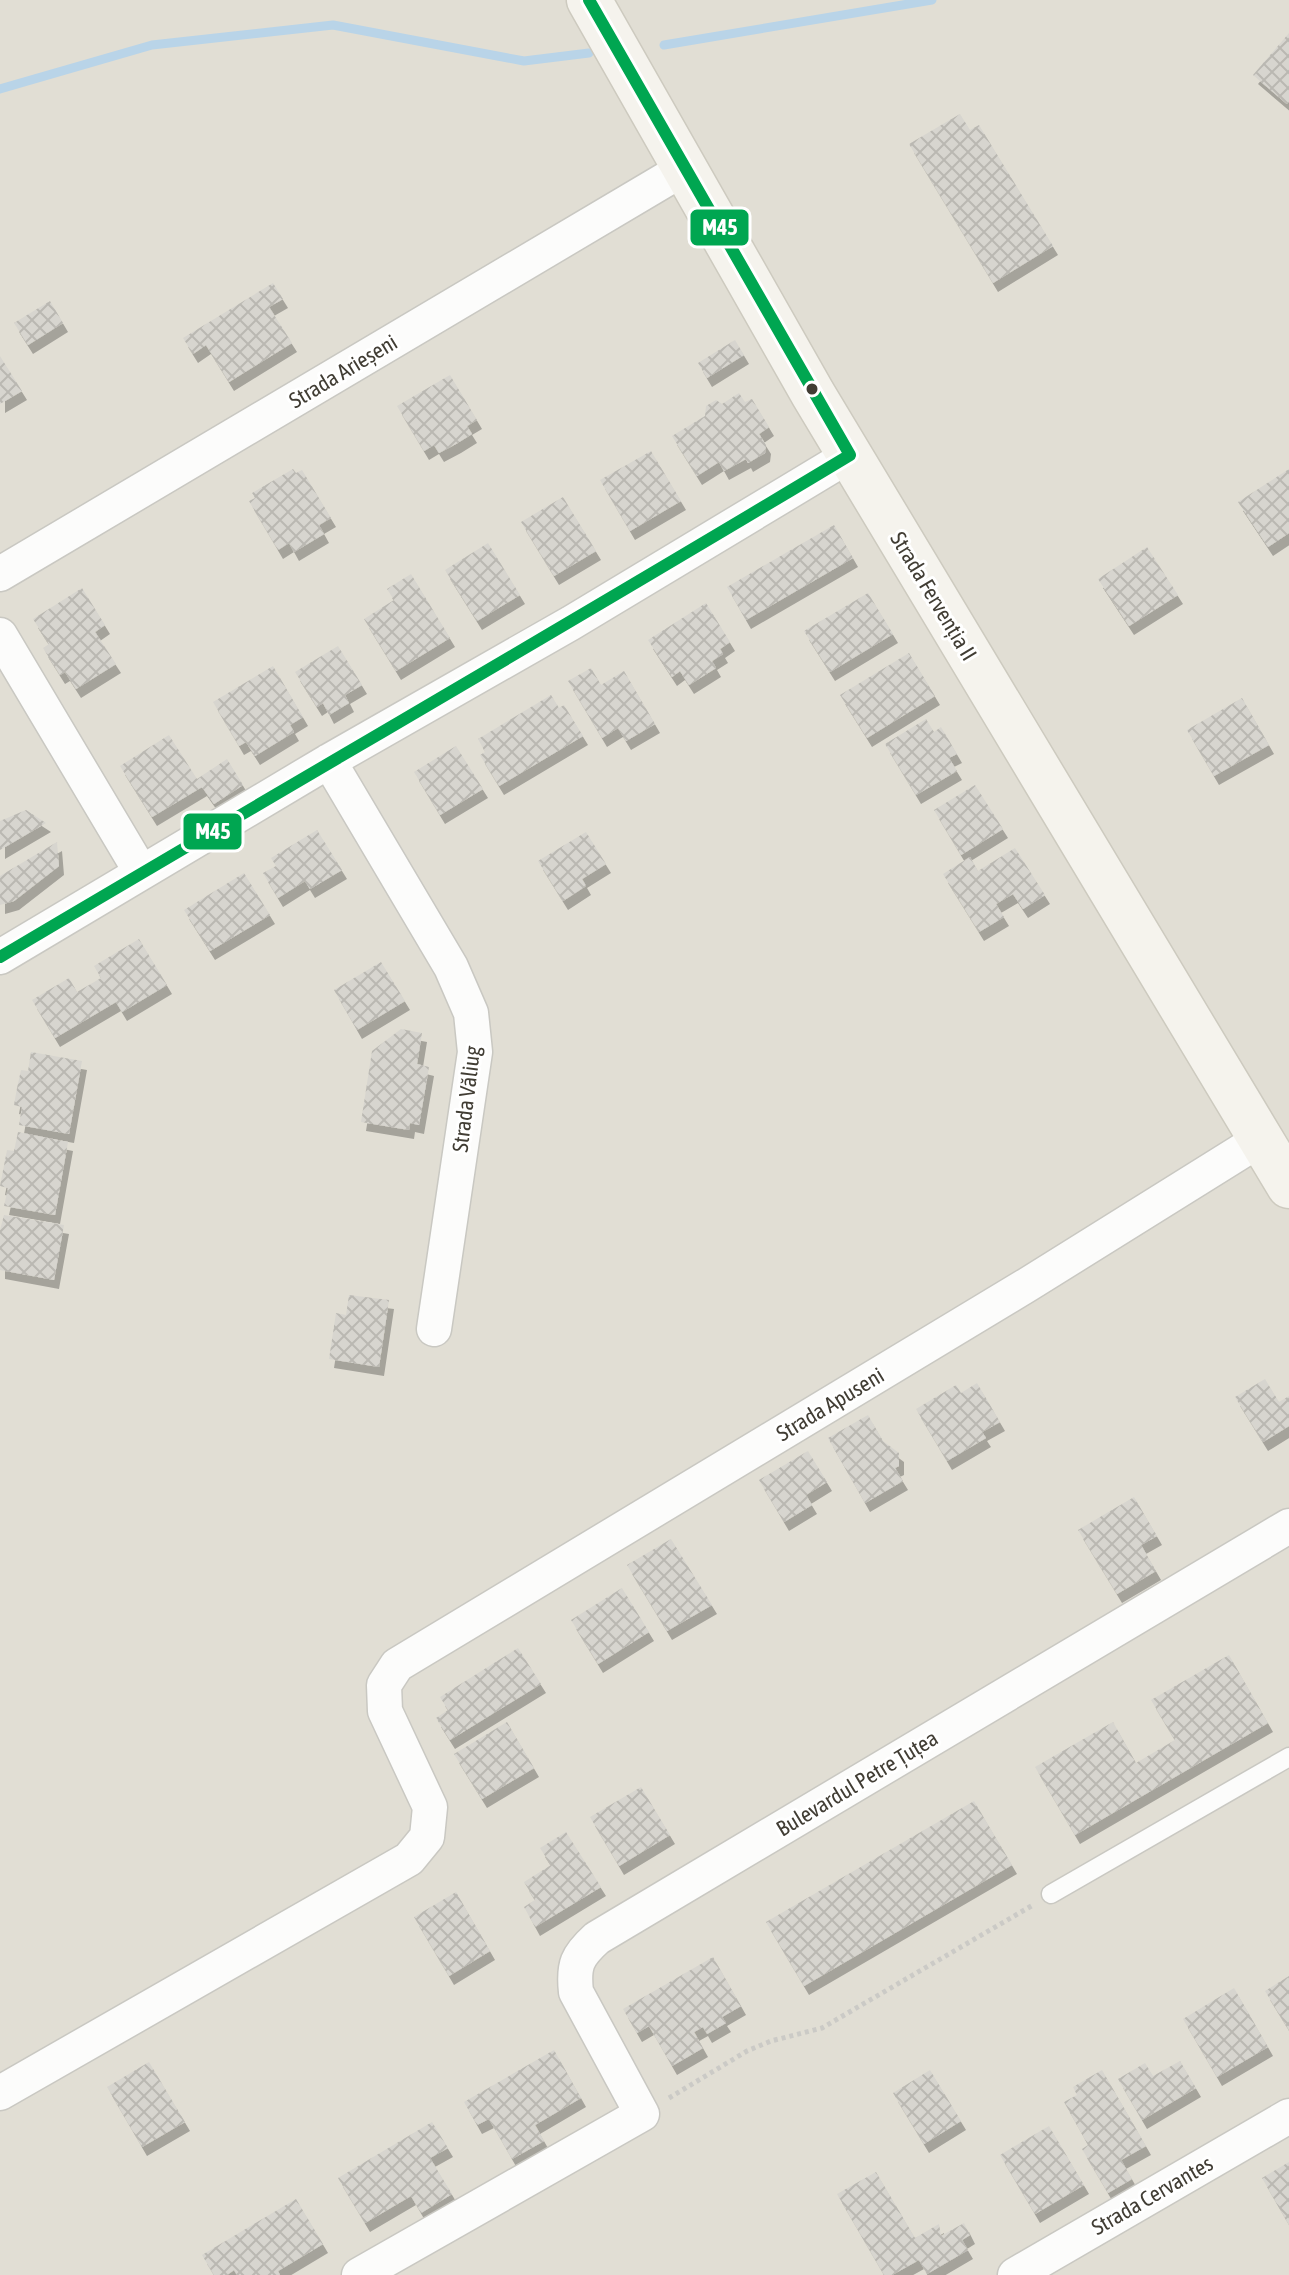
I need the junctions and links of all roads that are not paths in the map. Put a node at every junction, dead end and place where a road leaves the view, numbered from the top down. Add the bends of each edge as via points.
1 (589, 0) edge
2 (685, 168) junction
3 (850, 455) junction
4 (0, 574) edge
5 (0, 635) edge
6 (329, 761) junction
7 (141, 872) junction
8 (0, 957) edge
9 (1261, 1139) junction
10 (1289, 1186) edge
11 (434, 1329) dead end
12 (1289, 1526) edge
13 (1289, 1757) edge
14 (1051, 1894) road end
15 (0, 2093) edge
16 (1289, 2116) edge
17 (359, 2275) edge
18 (1015, 2275) edge

1 - 2 street, Strada Fervenția II
2 - 3 street, Strada Fervenția II
2 - 4 street, Strada Arieșeni
3 - 6 street
3 - 9 street, Strada Fervenția II
5 - 7 street
6 - 7 street
6 - 11 street, Strada Văliug via 451,967 471,1013 475,1052
7 - 8 street
9 - 10 street, Strada Fervenția II
9 - 15 street, Strada Apuseni via 397,1665 384,1685 385,1711 430,1807 427,1837 409,1859
12 - 17 street, Bulevardul Petre Țuțea via 580,1953 576,1992 642,2114
13 - 14 lane
16 - 18 street, Strada Cervantes

